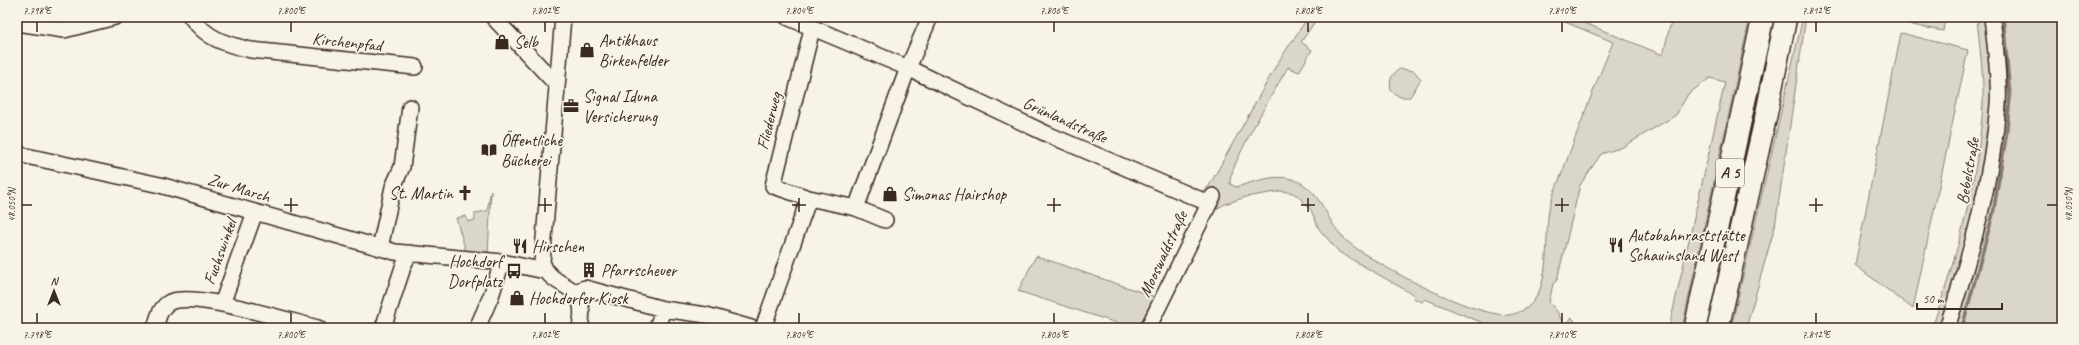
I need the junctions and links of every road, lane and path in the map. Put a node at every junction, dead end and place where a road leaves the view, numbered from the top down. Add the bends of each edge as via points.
1 (115, 17) edge
2 (191, 17) edge
3 (493, 17) edge
4 (563, 17) edge
5 (788, 17) edge
6 (930, 17) edge
7 (1763, 17) edge
8 (1786, 17) edge
9 (1992, 17) edge
10 (17, 23) edge
11 (812, 29) junction
12 (415, 67) dead end
13 (908, 68) junction
14 (557, 85) junction
15 (410, 107) dead end
16 (17, 154) edge
17 (809, 198) junction
18 (1211, 200) joint
19 (856, 208) junction
20 (255, 212) junction
21 (885, 220) dead end
22 (380, 248) junction
23 (410, 253) junction
24 (502, 262) junction
25 (545, 270) junction
26 (575, 292) junction
27 (222, 304) junction
28 (663, 309) junction
29 (155, 328) edge
30 (318, 328) edge
31 (383, 328) edge
32 (477, 328) edge
33 (580, 328) edge
34 (657, 328) edge
35 (752, 328) edge
36 (763, 328) edge
37 (1148, 328) edge
38 (1695, 328) edge
39 (1718, 328) edge
40 (1946, 328) edge

1 - 10 street via 64,30
2 - 12 street, Kirchenpfad via 202,31 214,38 228,45 250,50
3 - 14 street
4 - 14 street
5 - 11 street, Grünlandstraße
6 - 13 street
7 - 38 highway, A 5
8 - 39 highway, A 5
9 - 40 street, Bebelstraße via 1998,104 1990,170 1975,232
11 - 13 street, Grünlandstraße
11 - 17 street, Fliederweg via 772,186
13 - 18 street, Grünlandstraße via 1047,134
13 - 19 street
14 - 25 street via 542,252
15 - 22 street via 402,167 393,187
16 - 20 street, Zur March via 160,185
17 - 19 street, Fliederweg
17 - 36 street
18 - 37 street, Mooswaldstraße
19 - 21 street, Fliederweg
20 - 22 street, Zur March
20 - 27 street, Fuchswinkel
22 - 23 street, Zur March
23 - 24 street, Zur March
23 - 31 street
24 - 25 street, Zur March
24 - 32 street
25 - 26 street via 552,278
26 - 28 street via 585,288
26 - 33 street via 582,307
27 - 29 street, Fuchswinkel via 177,300 168,303 162,309
27 - 30 street, Fuchswinkel
28 - 34 street
28 - 35 street via 706,315

